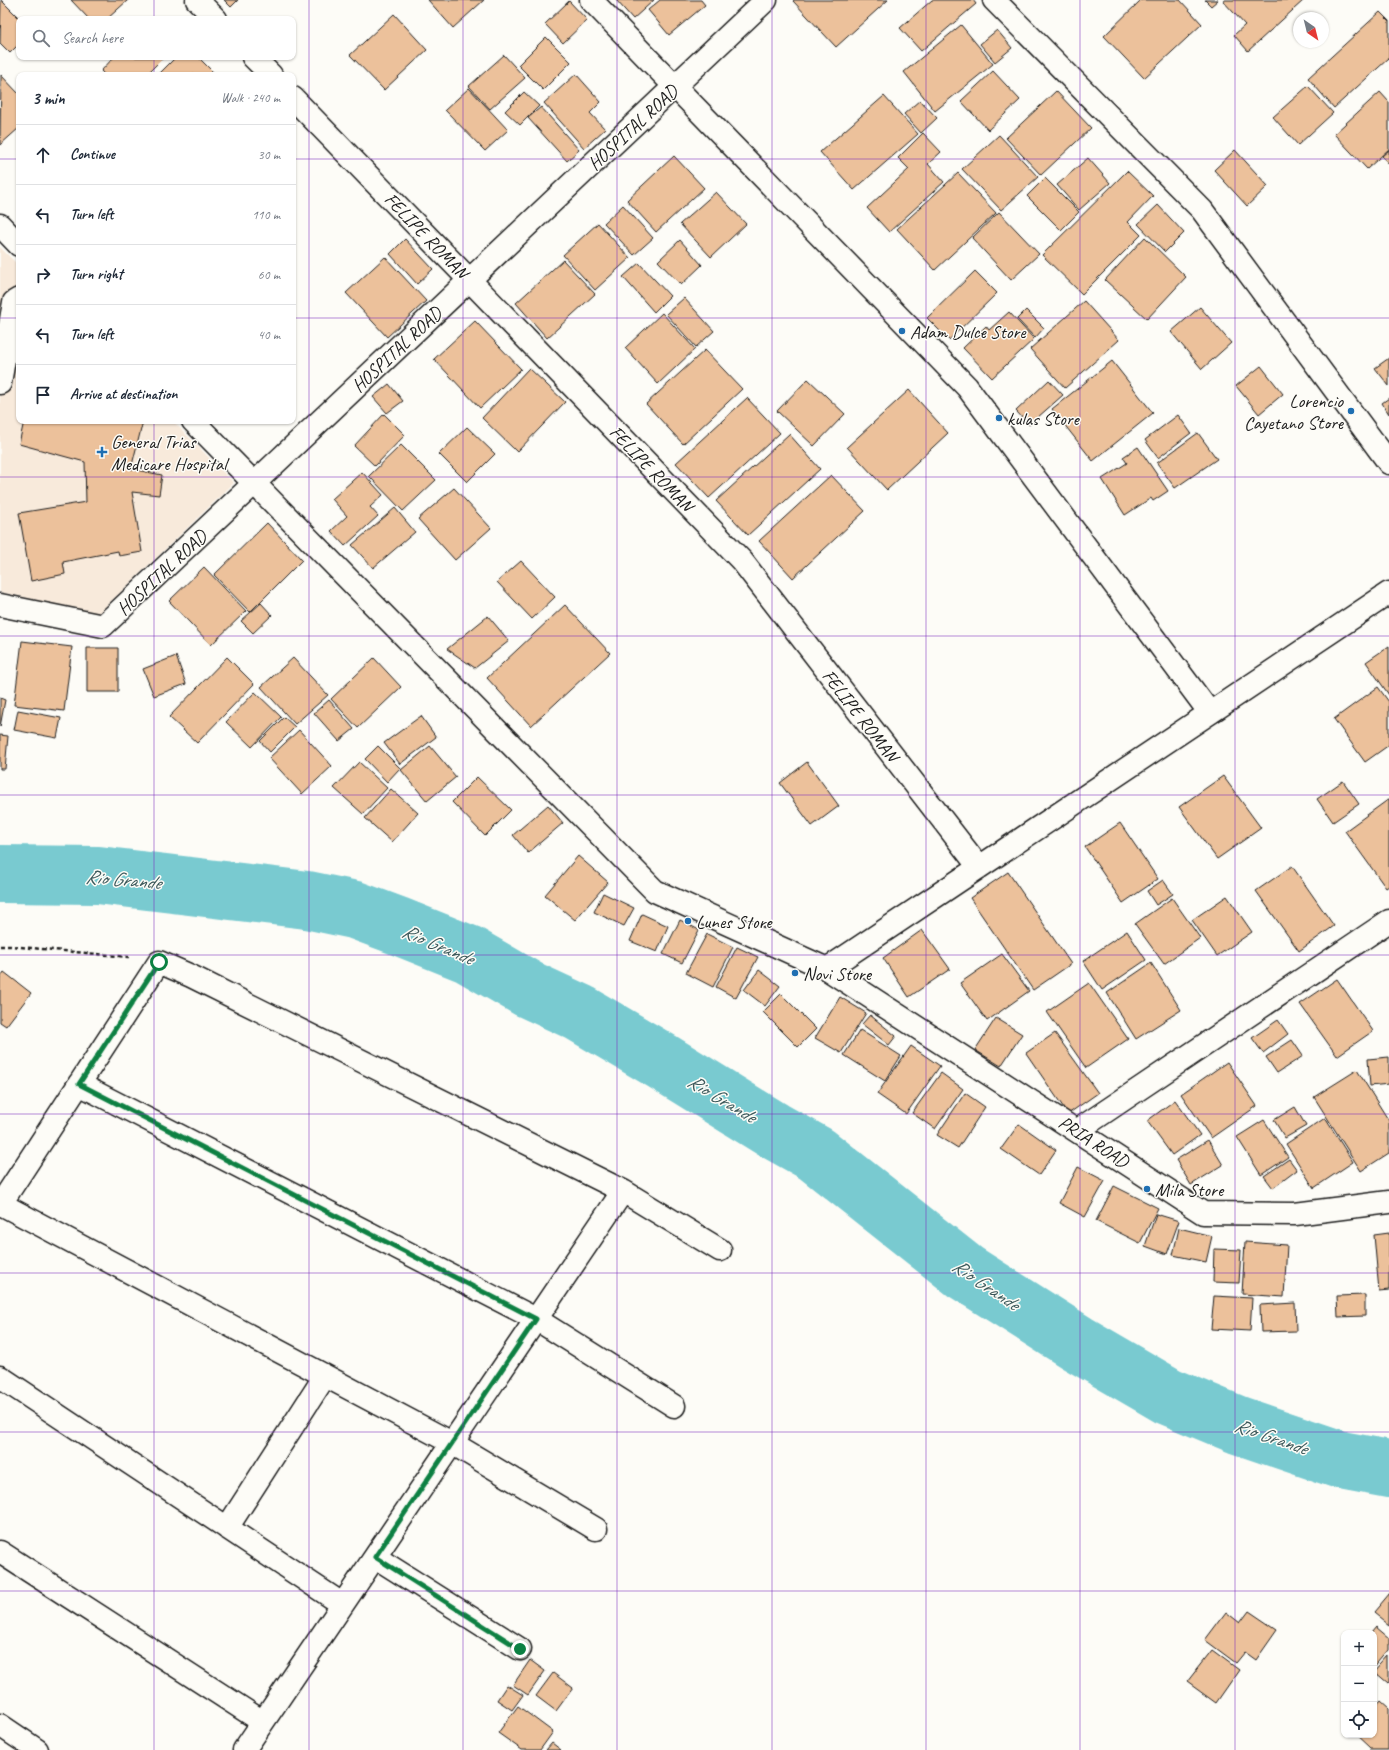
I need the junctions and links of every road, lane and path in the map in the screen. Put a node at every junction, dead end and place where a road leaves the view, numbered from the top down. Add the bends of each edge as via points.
1 (198, 0) edge
2 (591, 0) edge
3 (766, 0) edge
4 (994, 0) edge
5 (213, 16) edge
6 (256, 60) edge
7 (268, 72) edge
8 (675, 86) junction
9 (296, 101) edge
10 (0, 225) edge
11 (16, 242) edge
12 (470, 280) junction
13 (16, 300) edge
14 (0, 383) edge
15 (196, 424) edge
16 (1389, 463) edge
17 (255, 483) junction
18 (1389, 593) edge
19 (0, 605) edge
20 (1210, 713) junction
21 (979, 867) junction
22 (1389, 921) edge
23 (0, 946) edge
24 (159, 962) junction
25 (827, 968) junction
26 (79, 1084) junction
27 (1078, 1130) junction
28 (623, 1191) junction
29 (1389, 1202) edge
30 (0, 1205) edge
31 (720, 1250) dead end
32 (536, 1319) junction
33 (325, 1376) junction
34 (0, 1377) edge
35 (674, 1406) dead end
36 (452, 1443) junction
37 (227, 1528) junction
38 (596, 1529) dead end
39 (0, 1552) edge
40 (375, 1557) junction
41 (342, 1604) junction
42 (520, 1649) dead end
43 (263, 1722) junction
44 (0, 1726) edge
45 (37, 1750) edge
46 (244, 1750) edge

1 - 5 street
2 - 8 street
3 - 8 street, HOSPITAL ROAD
4 - 16 street via 1202,210
6 - 7 street
8 - 12 street, HOSPITAL ROAD
8 - 20 street via 967,387
9 - 12 street, FELIPE ROMAN
10 - 11 street
12 - 17 street, HOSPITAL ROAD
12 - 21 street, FELIPE ROMAN via 742,561
13 - 14 street
15 - 17 street, PRIA ROAD
17 - 19 street, HOSPITAL ROAD via 104,626
17 - 25 street, PRIA ROAD via 655,891
18 - 20 street
20 - 21 street
21 - 25 street
22 - 27 street
23 - 24 path via 119,955
24 - 26 street
24 - 28 street
25 - 27 street, PRIA ROAD
26 - 30 street
26 - 32 street
27 - 29 street, PRIA ROAD via 1203,1213 1295,1214
28 - 31 street
28 - 32 street
30 - 33 street
32 - 35 street
32 - 36 street
33 - 36 street
33 - 37 street
34 - 37 street
36 - 38 street
36 - 40 street
37 - 41 street
39 - 43 street
40 - 41 street
40 - 42 street
41 - 43 street
43 - 46 street
44 - 45 street

